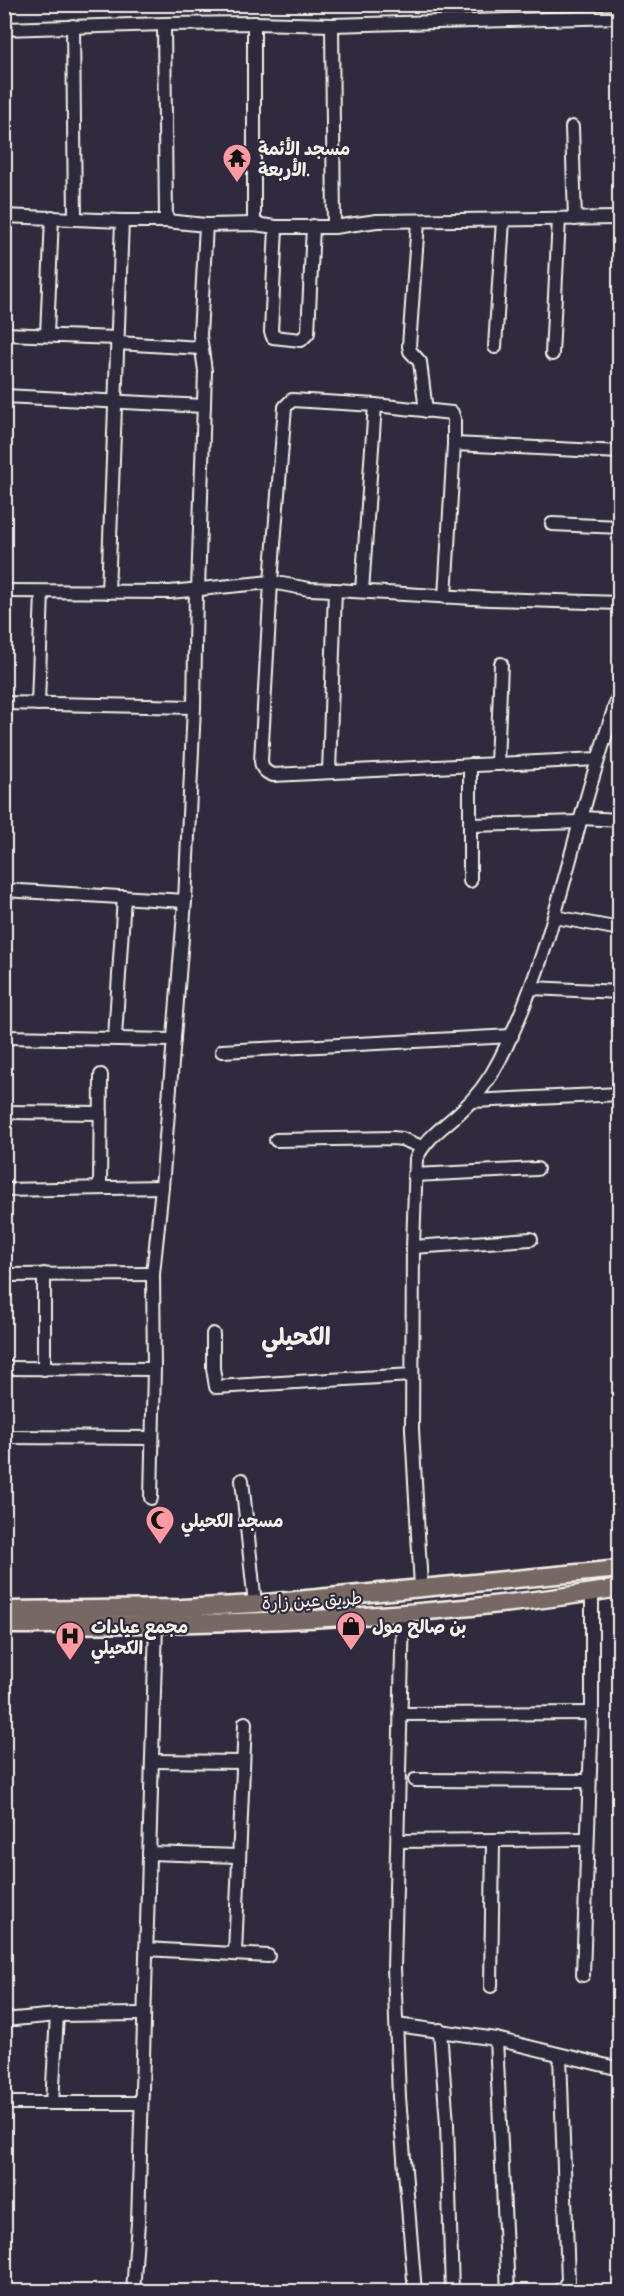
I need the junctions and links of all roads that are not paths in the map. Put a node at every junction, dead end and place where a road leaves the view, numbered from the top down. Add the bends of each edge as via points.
1 (620, 17) edge
2 (254, 23) junction
3 (164, 24) junction
4 (73, 26) junction
5 (332, 26) junction
6 (4, 29) edge
7 (572, 127) dead end
8 (4, 216) edge
9 (52, 217) junction
10 (620, 218) edge
11 (75, 219) junction
12 (559, 219) junction
13 (574, 219) junction
14 (166, 220) junction
15 (503, 220) junction
16 (122, 221) junction
17 (418, 222) junction
18 (254, 224) junction
19 (206, 225) junction
20 (313, 226) junction
21 (276, 227) junction
22 (334, 227) junction
23 (4, 334) edge
24 (47, 335) junction
25 (117, 341) junction
26 (495, 347) dead end
27 (201, 348) junction
28 (552, 354) dead end
29 (4, 396) edge
30 (115, 401) junction
31 (375, 405) junction
32 (204, 406) junction
33 (426, 411) junction
34 (454, 444) junction
35 (620, 452) edge
36 (552, 524) dead end
37 (620, 527) edge
38 (271, 582) junction
39 (197, 590) junction
40 (335, 590) junction
41 (4, 591) edge
42 (362, 591) junction
43 (42, 592) junction
44 (108, 592) junction
45 (446, 597) junction
46 (620, 603) edge
47 (501, 664) dead end
48 (620, 691) edge
49 (4, 703) edge
50 (38, 704) junction
51 (194, 707) junction
52 (598, 759) junction
53 (497, 764) junction
54 (470, 765) junction
55 (328, 772) junction
56 (581, 820) junction
57 (620, 820) edge
58 (471, 825) junction
59 (470, 881) dead end
60 (4, 890) edge
61 (124, 897) junction
62 (185, 901) junction
63 (555, 917) junction
64 (620, 929) edge
65 (531, 988) junction
66 (620, 992) edge
67 (512, 1036) junction
68 (4, 1037) edge
69 (115, 1037) junction
70 (174, 1040) junction
71 (222, 1051) dead end
72 (101, 1075) dead end
73 (620, 1094) edge
74 (472, 1101) junction
75 (4, 1112) edge
76 (101, 1113) junction
77 (276, 1140) dead end
78 (422, 1147) junction
79 (537, 1169) dead end
80 (414, 1175) junction
81 (162, 1186) junction
82 (100, 1188) junction
83 (4, 1190) edge
84 (531, 1239) dead end
85 (413, 1247) junction
86 (44, 1274) junction
87 (153, 1274) junction
88 (4, 1275) edge
89 (213, 1334) dead end
90 (4, 1368) edge
91 (45, 1369) junction
92 (153, 1369) junction
93 (412, 1375) junction
94 (4, 1437) edge
95 (151, 1438) junction
96 (242, 1480) dead end
97 (151, 1498) dead end
98 (620, 1569) edge
99 (481, 1581) junction
100 (421, 1587) junction
101 (620, 1588) edge
102 (592, 1593) junction
103 (350, 1594) junction
104 (255, 1604) junction
105 (483, 1607) junction
106 (4, 1610) edge
107 (403, 1614) junction
108 (354, 1618) junction
109 (4, 1625) edge
110 (156, 1625) junction
111 (400, 1713) junction
112 (592, 1713) junction
113 (245, 1723) dead end
114 (152, 1761) junction
115 (242, 1762) junction
116 (415, 1780) dead end
117 (589, 1782) junction
118 (587, 1839) junction
119 (398, 1841) junction
120 (493, 1842) junction
121 (149, 1853) junction
122 (238, 1856) junction
123 (146, 1949) junction
124 (235, 1953) junction
125 (268, 1956) dead end
126 (583, 1975) dead end
127 (491, 1986) dead end
128 (143, 2014) junction
129 (57, 2016) junction
130 (4, 2020) edge
131 (398, 2025) junction
132 (440, 2030) junction
133 (496, 2039) junction
134 (560, 2055) junction
135 (620, 2069) edge
136 (4, 2103) edge
137 (52, 2103) junction
138 (141, 2103) junction
139 (133, 2292) edge
140 (415, 2292) edge
141 (452, 2292) edge
142 (508, 2292) edge
143 (556, 2292) edge

1 - 5 street
2 - 3 street
2 - 5 street
2 - 18 street
3 - 4 street
3 - 14 street
4 - 6 street
4 - 11 street
5 - 22 street
7 - 13 street
8 - 9 street
9 - 11 street
9 - 24 street
10 - 13 street
11 - 16 street
12 - 13 street
12 - 15 street
12 - 28 street
14 - 16 street
14 - 19 street
15 - 17 street
15 - 26 street
16 - 25 street
17 - 22 street via 377,221
17 - 33 street via 409,346 420,362
18 - 19 street
18 - 21 street
19 - 27 street
20 - 21 street
20 - 21 street via 308,333 301,340 278,339 271,332
20 - 22 street
23 - 24 street
24 - 25 street
25 - 27 street
25 - 30 street
27 - 32 street
29 - 30 street
30 - 32 street
30 - 44 street
31 - 33 street
31 - 38 street via 292,400 287,403
31 - 42 street
32 - 39 street
33 - 34 street via 452,413
34 - 35 street
34 - 45 street
36 - 37 street
38 - 39 street
38 - 40 street
38 - 55 street via 262,768 273,775
39 - 44 street
39 - 51 street
40 - 42 street
40 - 55 street
41 - 43 street
42 - 45 street
43 - 44 street
43 - 50 street
45 - 46 street
47 - 53 street
48 - 52 street
49 - 50 street
50 - 51 street
51 - 62 street
52 - 53 street
52 - 56 street
53 - 54 street
54 - 55 street
54 - 58 street
56 - 57 street
56 - 58 street
56 - 63 street
58 - 59 street
60 - 61 street
61 - 62 street
61 - 69 street
62 - 70 street
63 - 64 street
63 - 65 street
65 - 66 street
65 - 67 street
67 - 71 street
67 - 74 street
68 - 69 street
69 - 70 street
70 - 81 street
72 - 76 street
73 - 74 street
74 - 78 street
75 - 76 street
76 - 82 street
77 - 78 street via 393,1138
78 - 80 street
79 - 80 street
80 - 85 street
81 - 82 street
81 - 87 street
82 - 83 street
84 - 85 street
85 - 93 street
86 - 87 street
86 - 88 street
86 - 91 street
87 - 92 street
89 - 93 street via 216,1386
90 - 91 street
91 - 92 street
92 - 95 street
93 - 100 street
94 - 95 street
95 - 97 street
96 - 104 street
98 - 99 main road, طريق عين زارة
99 - 100 main road, طريق عين زارة
99 - 105 main road
100 - 103 main road, طريق عين زارة
101 - 102 main road, طريق عين زارة
102 - 105 main road, طريق عين زارة
102 - 112 street
103 - 104 main road, طريق عين زارة
103 - 108 main road
104 - 106 main road, طريق عين زارة
105 - 107 main road, طريق عين زارة
107 - 108 main road, طريق عين زارة
107 - 111 street
108 - 110 main road, طريق عين زارة
109 - 110 main road, طريق عين زارة
110 - 114 street
111 - 112 street
111 - 119 street
112 - 117 street
113 - 115 street
114 - 115 street
114 - 121 street
115 - 122 street
116 - 117 street
117 - 118 street
118 - 120 street
118 - 126 street
119 - 120 street
119 - 131 street via 394,1967
120 - 127 street
121 - 122 street
121 - 123 street
122 - 124 street
123 - 124 street
123 - 128 street
124 - 125 street
128 - 129 street
128 - 138 street
129 - 130 street
129 - 137 street
131 - 132 street
131 - 140 street via 399,2097
132 - 133 street
132 - 141 street
133 - 134 street
133 - 142 street
134 - 135 street
134 - 143 street via 568,2281 564,2289
136 - 137 street
137 - 138 street
138 - 139 street

